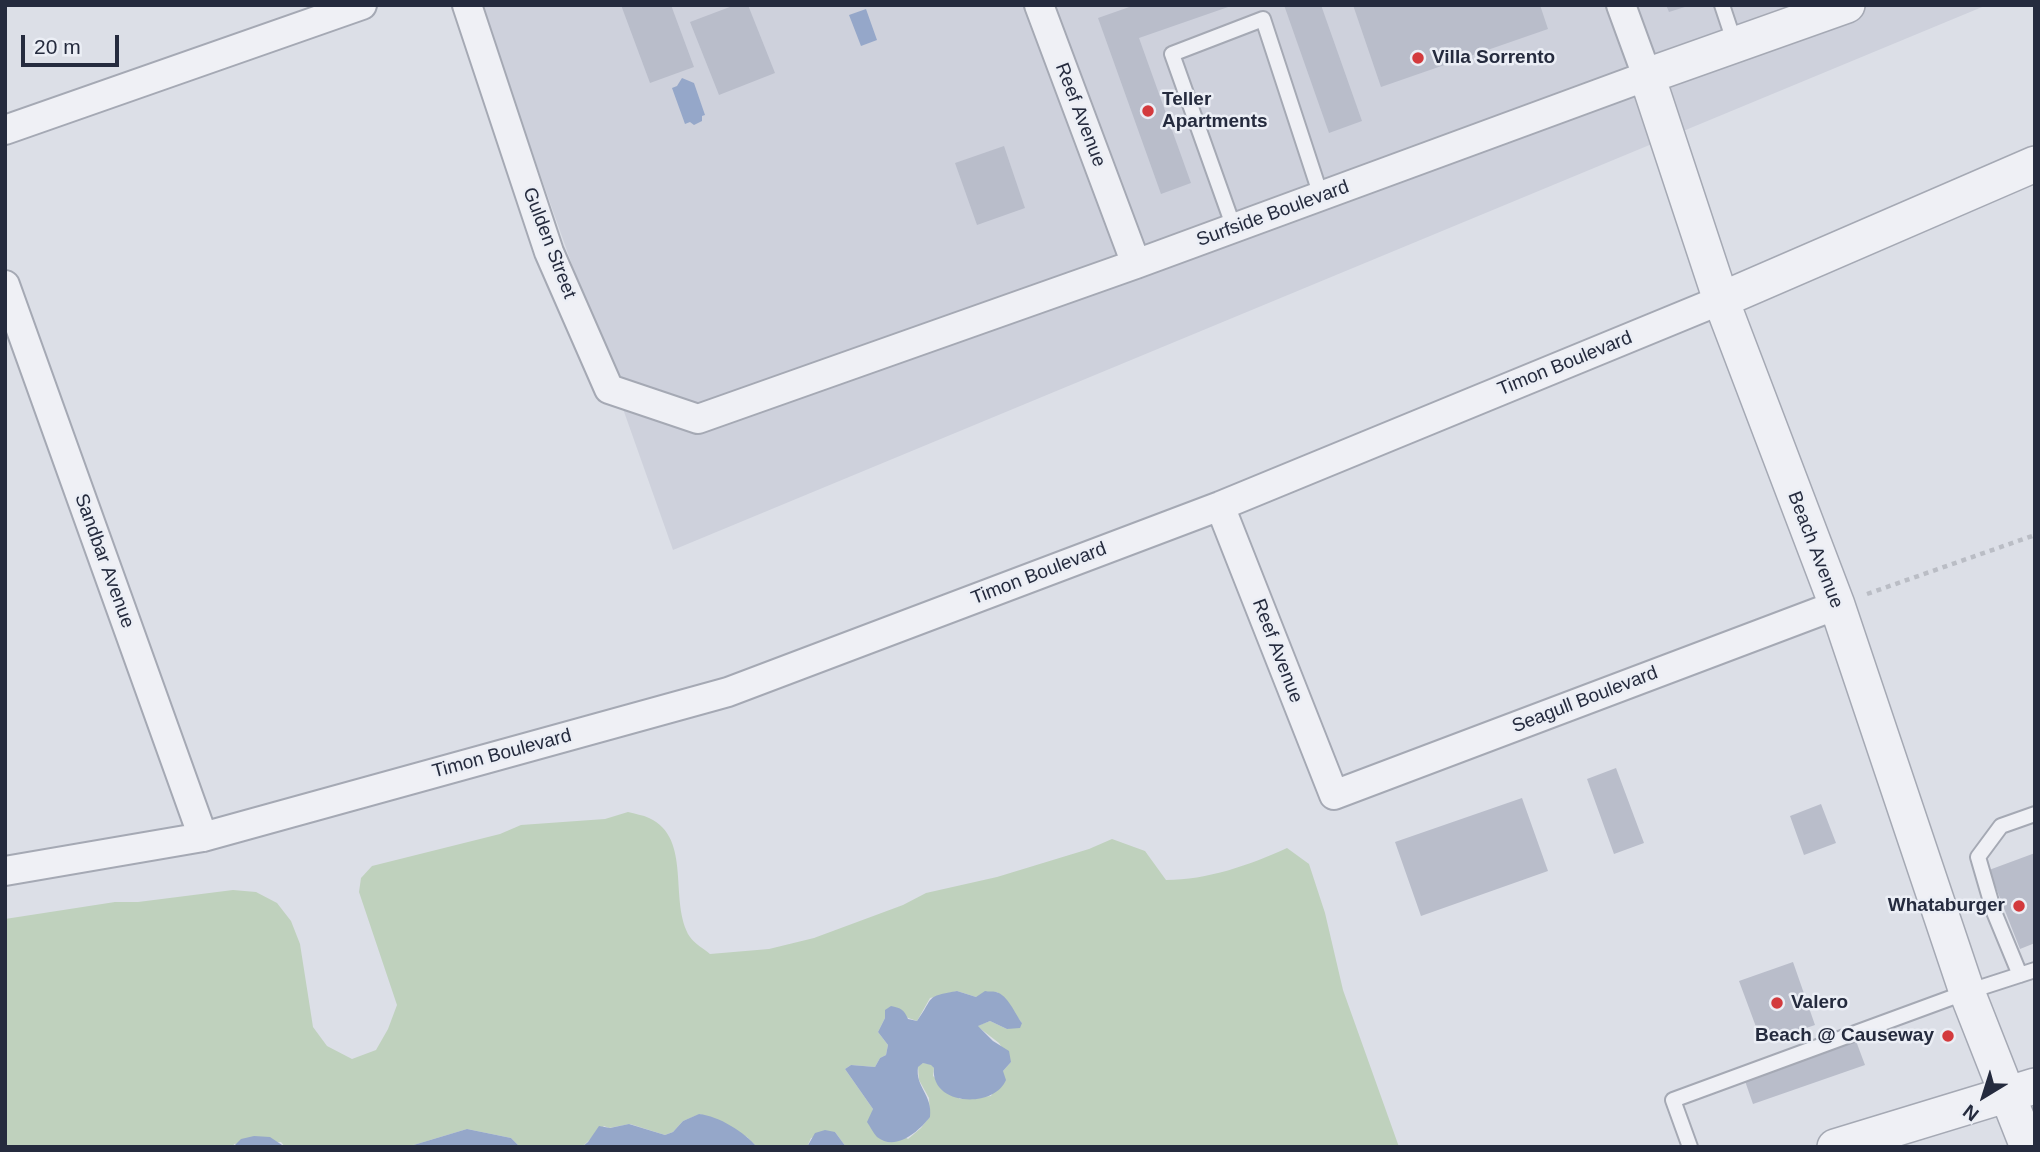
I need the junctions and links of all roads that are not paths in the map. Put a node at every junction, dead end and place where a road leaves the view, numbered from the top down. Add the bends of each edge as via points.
1 (362, 5) edge
2 (467, 5) edge
3 (1039, 5) edge
4 (1621, 5) edge
5 (1722, 5) edge
6 (1840, 6) edge
7 (1736, 44) junction
8 (1647, 76) junction
9 (5, 131) edge
10 (2035, 164) edge
11 (1321, 196) junction
12 (1234, 228) junction
13 (1136, 264) junction
14 (5, 285) edge
15 (1721, 300) junction
16 (698, 419) joint
17 (1220, 506) junction
18 (1837, 606) junction
19 (1334, 795) joint
20 (2035, 814) edge
21 (203, 837) junction
22 (5, 871) edge
23 (2035, 970) edge
24 (2020, 975) junction
25 (1967, 992) junction
26 (2020, 1090) edge
27 (1852, 1145) edge
28 (1690, 1147) edge
29 (2028, 1147) edge

1 - 9 street
2 - 16 street, Gulden Street via 549,252 609,389
3 - 13 street, Reef Avenue
4 - 8 street, Beach Avenue
5 - 7 lane
6 - 7 street, Surfside Boulevard
7 - 8 street, Surfside Boulevard
8 - 11 street, Surfside Boulevard
8 - 15 street, Beach Avenue
10 - 15 street, Timon Boulevard
11 - 12 street, Surfside Boulevard
11 - 12 lane via 1263,19 1172,54
12 - 13 street, Surfside Boulevard
13 - 16 street, Surfside Boulevard
14 - 21 street, Sandbar Avenue
15 - 17 street, Timon Boulevard
15 - 18 street, Beach Avenue
17 - 19 street, Reef Avenue
17 - 21 street, Timon Boulevard via 728,692
18 - 19 street, Seagull Boulevard
18 - 25 street, Beach Avenue
20 - 24 lane via 2001,825 1978,857
21 - 22 street, Timon Boulevard
23 - 24 lane
24 - 25 lane
25 - 26 street, Beach Avenue
25 - 28 lane via 1673,1100
26 - 27 street
26 - 29 street, Beach Avenue

